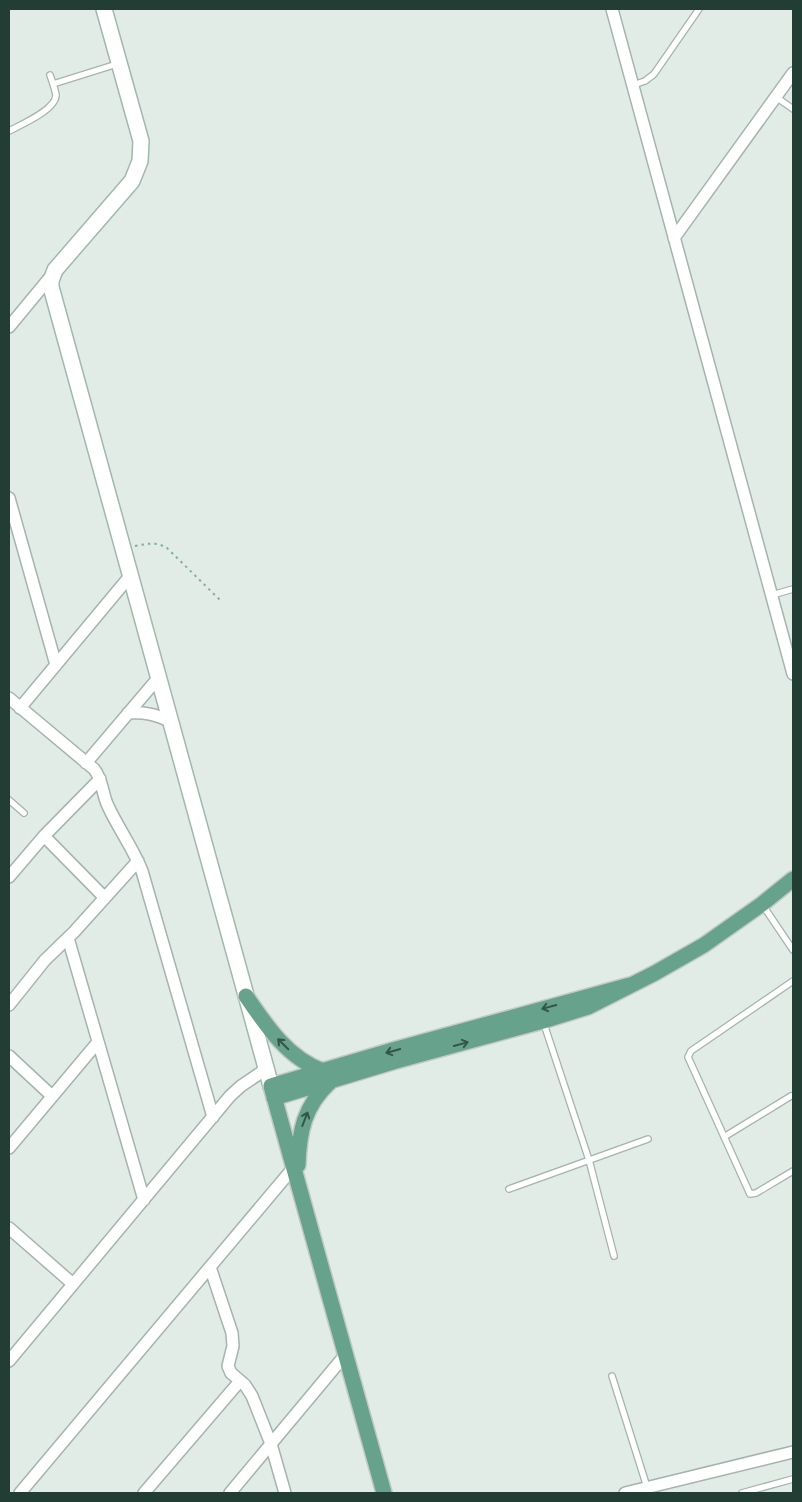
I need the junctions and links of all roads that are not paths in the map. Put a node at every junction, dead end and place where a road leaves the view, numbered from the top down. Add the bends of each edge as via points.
1 (104, 9) edge
2 (612, 9) edge
3 (699, 9) edge
4 (119, 63) junction
5 (793, 73) edge
6 (50, 75) dead end
7 (53, 84) junction
8 (633, 85) junction
9 (776, 97) junction
10 (793, 109) edge
11 (9, 131) edge
12 (674, 238) junction
13 (52, 275) junction
14 (9, 327) edge
15 (9, 502) edge
16 (130, 576) junction
17 (793, 590) edge
18 (772, 596) junction
19 (56, 665) junction
20 (793, 674) edge
21 (159, 677) junction
22 (9, 698) edge
23 (20, 708) junction
24 (128, 713) junction
25 (171, 722) junction
26 (86, 763) junction
27 (100, 779) junction
28 (9, 800) edge
29 (24, 813) dead end
30 (44, 836) junction
31 (138, 861) junction
32 (9, 877) edge
33 (793, 879) edge
34 (105, 898) junction
35 (762, 904) junction
36 (68, 938) junction
37 (793, 950) edge
38 (793, 981) edge
39 (630, 986) junction
40 (246, 996) junction
41 (9, 1005) edge
42 (543, 1021) junction
43 (98, 1042) junction
44 (9, 1056) edge
45 (266, 1069) junction
46 (327, 1076) junction
47 (273, 1092) junction
48 (52, 1096) junction
49 (791, 1096) dead end
50 (213, 1117) junction
51 (724, 1137) junction
52 (648, 1138) dead end
53 (9, 1148) edge
54 (589, 1160) junction
55 (294, 1167) junction
56 (793, 1171) edge
57 (298, 1184) junction
58 (509, 1189) dead end
59 (144, 1200) junction
60 (9, 1228) edge
61 (614, 1256) dead end
62 (210, 1268) junction
63 (74, 1284) junction
64 (346, 1354) junction
65 (9, 1361) edge
66 (612, 1376) dead end
67 (240, 1381) junction
68 (271, 1444) junction
69 (793, 1452) edge
70 (793, 1479) edge
71 (647, 1487) junction
72 (20, 1493) edge
73 (144, 1493) edge
74 (230, 1493) edge
75 (285, 1493) edge
76 (384, 1493) edge
77 (625, 1493) edge
78 (742, 1493) edge

1 - 4 main road
2 - 8 street
3 - 8 lane via 654,74
4 - 7 lane
4 - 13 main road via 141,141 140,161 132,181
5 - 9 street
6 - 7 lane
7 - 11 lane via 56,95 51,107
8 - 12 street
9 - 10 lane
9 - 12 street
12 - 18 street
13 - 14 street
13 - 16 main road via 52,293
15 - 19 street
16 - 19 street
16 - 21 main road
17 - 18 lane
18 - 20 street
19 - 23 street
21 - 24 street
21 - 25 main road
22 - 23 street
23 - 26 street
24 - 25 street via 150,713
24 - 26 street
25 - 40 main road
26 - 27 street
27 - 30 street
27 - 31 street via 108,807
28 - 29 lane
30 - 32 street
30 - 34 street
31 - 34 street
31 - 50 street
33 - 35 main road
34 - 36 street
35 - 37 lane
35 - 39 main road via 704,945
36 - 41 street
36 - 43 street
38 - 51 lane via 689,1053
39 - 42 main road via 588,1007
39 -> 46 main road
40 - 45 main road
46 -> 40 main road via 303,1062 279,1041
46 -> 42 main road via 396,1062
42 - 54 lane
43 - 48 street
43 - 59 street
44 - 48 street
45 - 47 main road
45 - 50 street via 241,1086
46 - 47 main road
57 -> 46 main road via 302,1124
47 - 55 main road
48 - 53 street
49 - 51 lane
50 - 59 street
51 - 56 lane via 750,1194 756,1194
52 - 54 lane
54 - 58 lane
54 - 61 lane
55 - 57 main road
55 - 62 street
57 - 64 main road
59 - 63 street
60 - 63 street
62 - 67 street via 232,1332 233,1346 228,1366
62 - 72 street
63 - 65 street
64 - 68 street
64 - 76 main road
66 - 71 lane
67 - 68 street via 249,1390
67 - 73 street
68 - 74 street
68 - 75 street
69 - 71 street
70 - 78 lane
71 - 77 street

